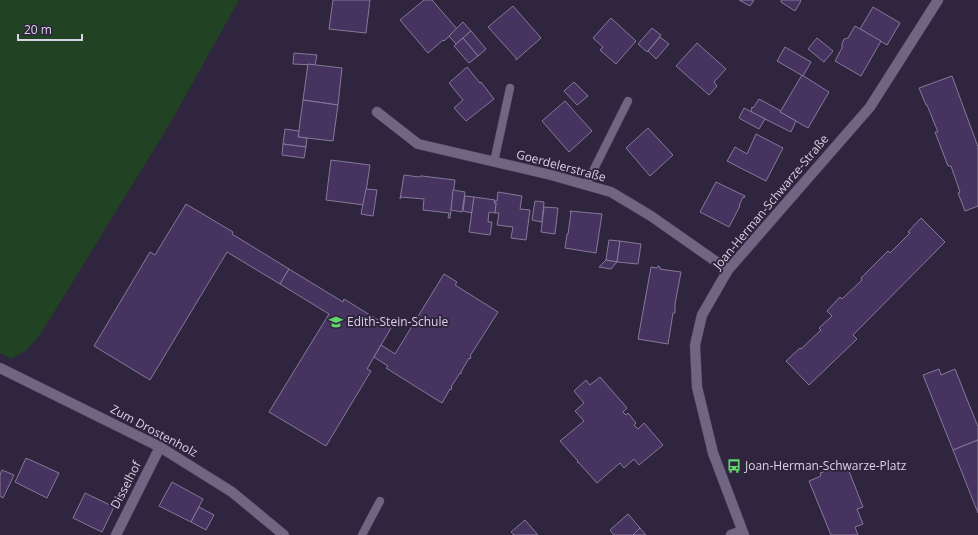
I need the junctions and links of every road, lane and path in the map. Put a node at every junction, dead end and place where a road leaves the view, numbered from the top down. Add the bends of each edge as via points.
1 (934, 2) edge
2 (510, 88) dead end
3 (628, 101) dead end
4 (377, 112) dead end
5 (494, 162) junction
6 (586, 185) junction
7 (728, 270) junction
8 (0, 368) edge
9 (160, 447) junction
10 (380, 501) dead end
11 (743, 533) edge
12 (116, 535) edge
13 (284, 535) edge
14 (362, 535) edge
15 (731, 535) edge

1 - 7 street, Joan-Herman-Schwarze-Straße via 870,107
2 - 5 lane
3 - 6 lane
4 - 5 street, Goerdelerstraße via 418,144
5 - 6 street, Goerdelerstraße
6 - 7 street, Goerdelerstraße via 611,192
7 - 11 street, Joan-Herman-Schwarze-Straße via 702,315 695,345 697,387 713,453
8 - 9 street, Zum Drostenholz
9 - 12 street, Disselhof
9 - 13 street, Zum Drostenholz via 232,492
10 - 14 lane
11 - 15 street

